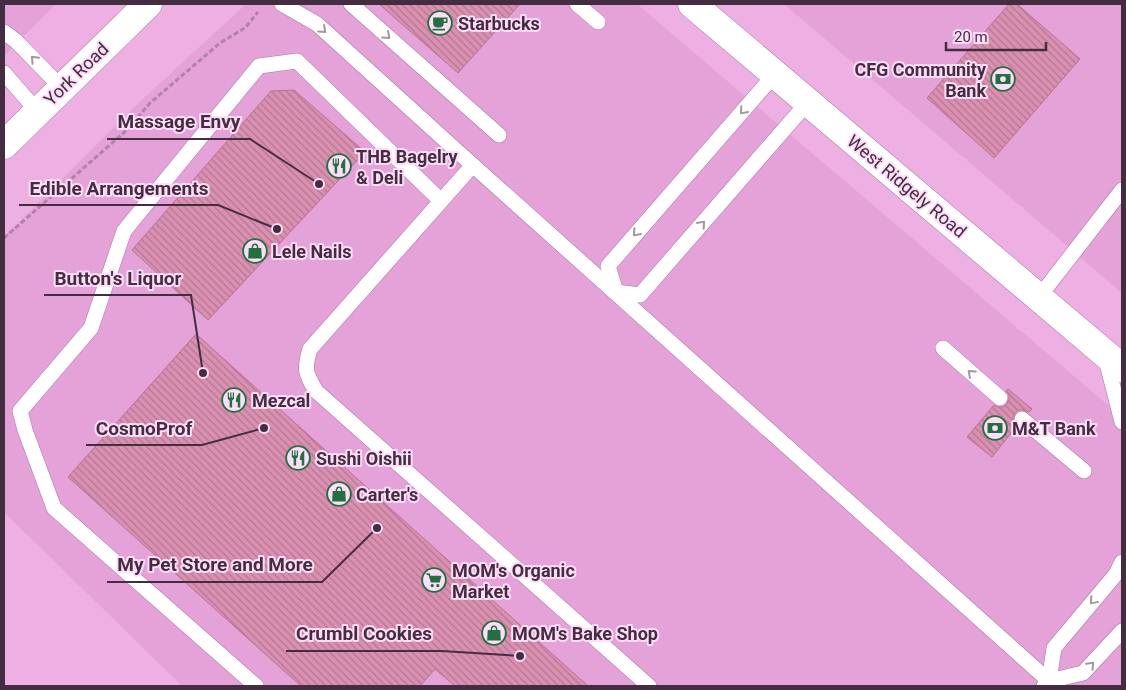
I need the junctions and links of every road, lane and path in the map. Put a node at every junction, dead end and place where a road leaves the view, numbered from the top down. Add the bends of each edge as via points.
1 (148, 4) edge
2 (282, 4) edge
3 (352, 4) edge
4 (577, 4) edge
5 (692, 4) edge
6 (260, 10) dead end
7 (598, 22) dead end
8 (4, 32) edge
9 (4, 73) edge
10 (776, 74) junction
11 (62, 88) junction
12 (808, 102) junction
13 (38, 112) junction
14 (499, 135) dead end
15 (4, 144) edge
16 (473, 165) junction
17 (1122, 190) edge
18 (440, 201) junction
19 (4, 238) edge
20 (616, 292) junction
21 (1039, 297) junction
22 (943, 348) dead end
23 (1113, 360) edge
24 (1000, 398) dead end
25 (1022, 419) dead end
26 (1122, 422) edge
27 (1084, 471) dead end
28 (1122, 562) edge
29 (1122, 631) edge
30 (1046, 684) edge
31 (256, 686) edge
32 (649, 686) edge

1 - 11 street, York Road
2 -> 16 lane via 317,24
3 -> 14 lane
4 - 7 lane
5 - 10 street, West Ridgely Road
6 - 19 path via 245,28 220,43 150,103 128,129
11 -> 8 lane
9 - 13 lane
10 - 12 street, West Ridgely Road
10 -> 20 lane via 608,266
11 - 13 street, York Road
20 -> 12 lane via 640,295
12 - 21 street, West Ridgely Road
13 - 15 street, York Road
16 - 18 lane
16 - 20 lane
17 - 21 lane
18 - 31 lane via 297,61 260,66 124,231 91,328 20,411 54,508
18 - 32 lane via 310,349 305,364 308,378 316,391
20 - 30 lane
21 - 23 street, West Ridgely Road
24 -> 22 lane
23 - 26 lane
25 - 27 lane
28 -> 30 lane via 1116,574 1054,648
30 -> 29 lane via 1083,673

